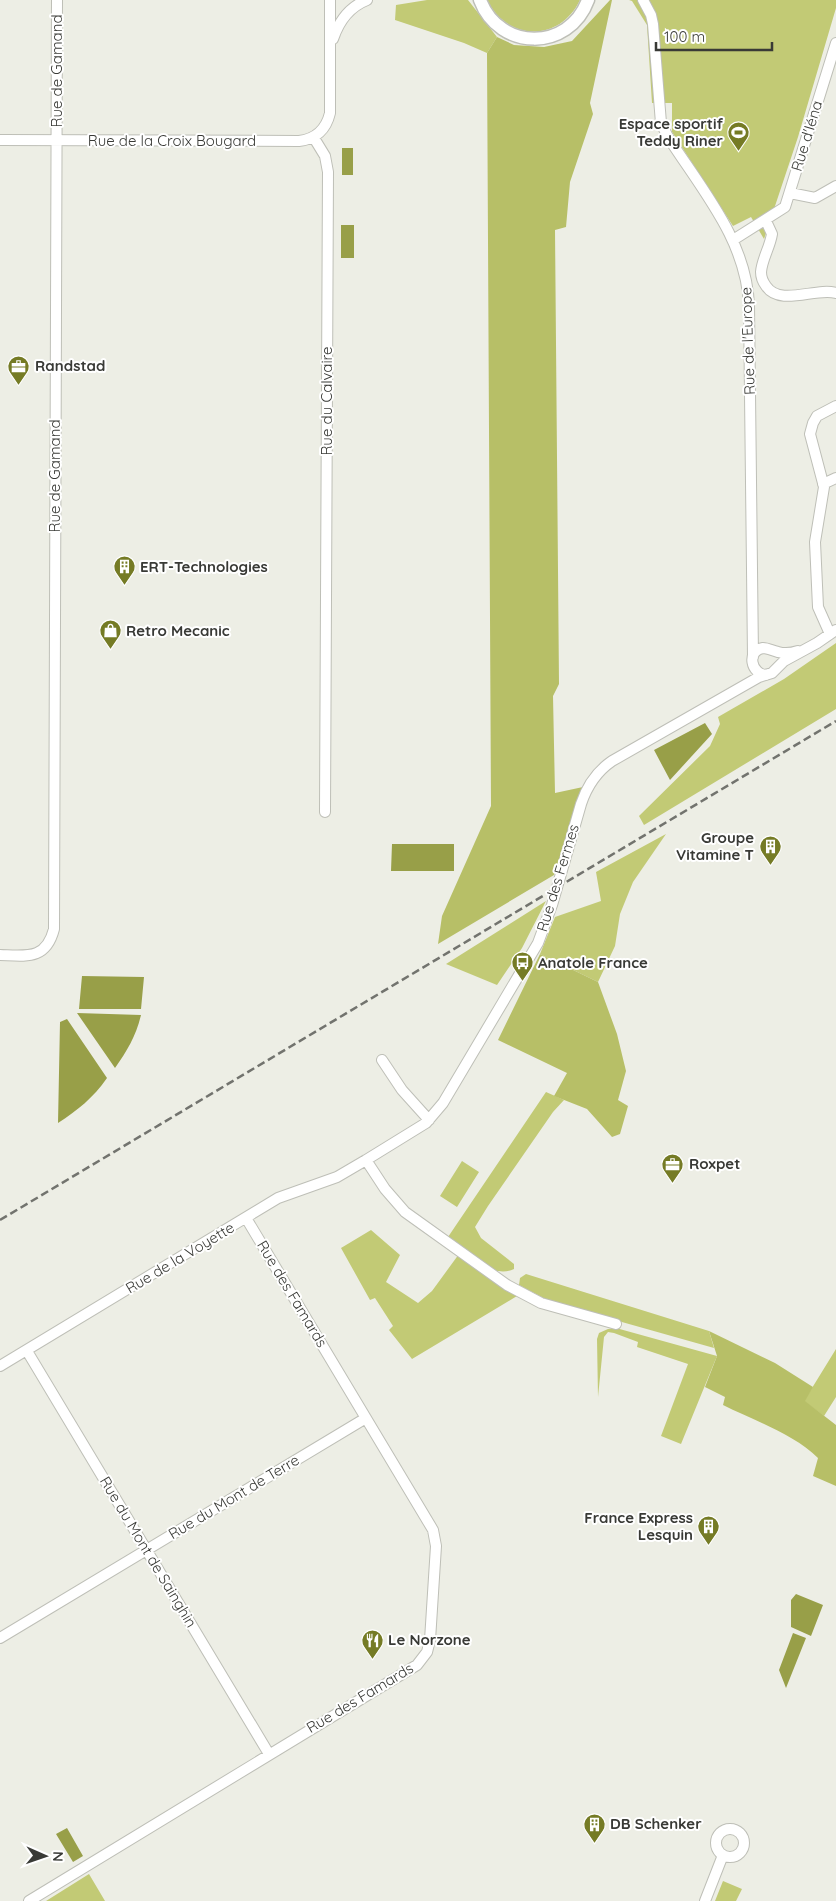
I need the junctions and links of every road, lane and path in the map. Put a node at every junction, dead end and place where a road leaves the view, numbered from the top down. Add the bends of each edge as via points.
1 (58, 0) edge
2 (330, 0) edge
3 (367, 0) edge
4 (480, 0) edge
5 (643, 1) edge
6 (588, 3) edge
7 (836, 43) edge
8 (330, 47) junction
9 (832, 70) edge
10 (314, 138) junction
11 (0, 140) edge
12 (56, 141) junction
13 (836, 186) edge
14 (790, 193) junction
15 (766, 221) junction
16 (733, 240) junction
17 (836, 293) edge
18 (836, 406) edge
19 (836, 478) edge
20 (823, 484) junction
21 (752, 613) junction
22 (833, 632) edge
23 (807, 649) junction
24 (771, 650) junction
25 (752, 660) junction
26 (776, 668) junction
27 (766, 675) junction
28 (738, 690) junction
29 (325, 812) dead end
30 (0, 956) edge
31 (382, 1060) dead end
32 (429, 1120) junction
33 (366, 1160) junction
34 (246, 1218) junction
35 (616, 1324) dead end
36 (27, 1351) junction
37 (0, 1366) edge
38 (366, 1418) junction
39 (147, 1550) junction
40 (0, 1638) edge
41 (269, 1754) junction
42 (723, 1855) dead end
43 (29, 1901) edge
44 (704, 1901) edge

1 - 12 street, Rue de Gamand
2 - 8 street
3 - 8 street via 343,18
4 - 6 main road via 496,25 510,34 527,38 544,38 560,33 574,23
5 - 16 street, Rue de l'Europe via 653,24 663,128
7 - 9 street, Rue d'Iéna
8 - 10 street via 330,113 325,126
9 - 14 street, Rue d'Iéna
10 - 12 street, Rue de la Croix Bougard via 299,141
10 - 29 street, Rue du Calvaire via 325,156 328,172
11 - 12 street, Rue de la Croix Bougard
12 - 30 street, Rue de Gamand via 54,920 52,938 44,950 28,956
13 - 14 street via 814,198
14 - 15 street, Rue d'Iéna via 785,208
15 - 16 street, Rue d'Iéna
15 - 17 street via 772,234 761,273 766,286 782,296
16 - 21 street, Rue de l'Europe via 744,271 748,301
18 - 20 street via 817,416 811,430
19 - 20 street
20 - 22 street via 815,546 818,607
21 - 24 street via 758,638
21 - 25 street
22 - 23 street
23 - 24 street via 787,653
23 - 26 street
24 - 25 street via 758,650
24 - 26 street via 778,658
25 - 27 street via 756,671
25 - 28 street, Rue des Fermes via 747,680
26 - 27 street
27 - 28 street, Rue des Fermes
28 - 32 street, Rue des Fermes via 612,761 594,777 583,797 538,943 447,1096
31 - 32 street via 402,1090
32 - 33 street, Rue des Fermes
33 - 34 street, Rue de la Voyette via 337,1177 284,1195
33 - 35 street via 405,1212 507,1285 541,1303
34 - 36 street, Rue de la Voyette
34 - 38 street, Rue des Famards
36 - 37 street, Rue de la Voyette
36 - 39 street, Rue du Mont de Sainghin
38 - 39 street, Rue du Mont de Terre
38 - 41 street, Rue des Famards via 436,1539 429,1645 417,1665
39 - 40 street, Rue du Mont de Terre
39 - 41 street, Rue du Mont de Sainghin
41 - 43 street, Rue des Famards
42 - 44 street

